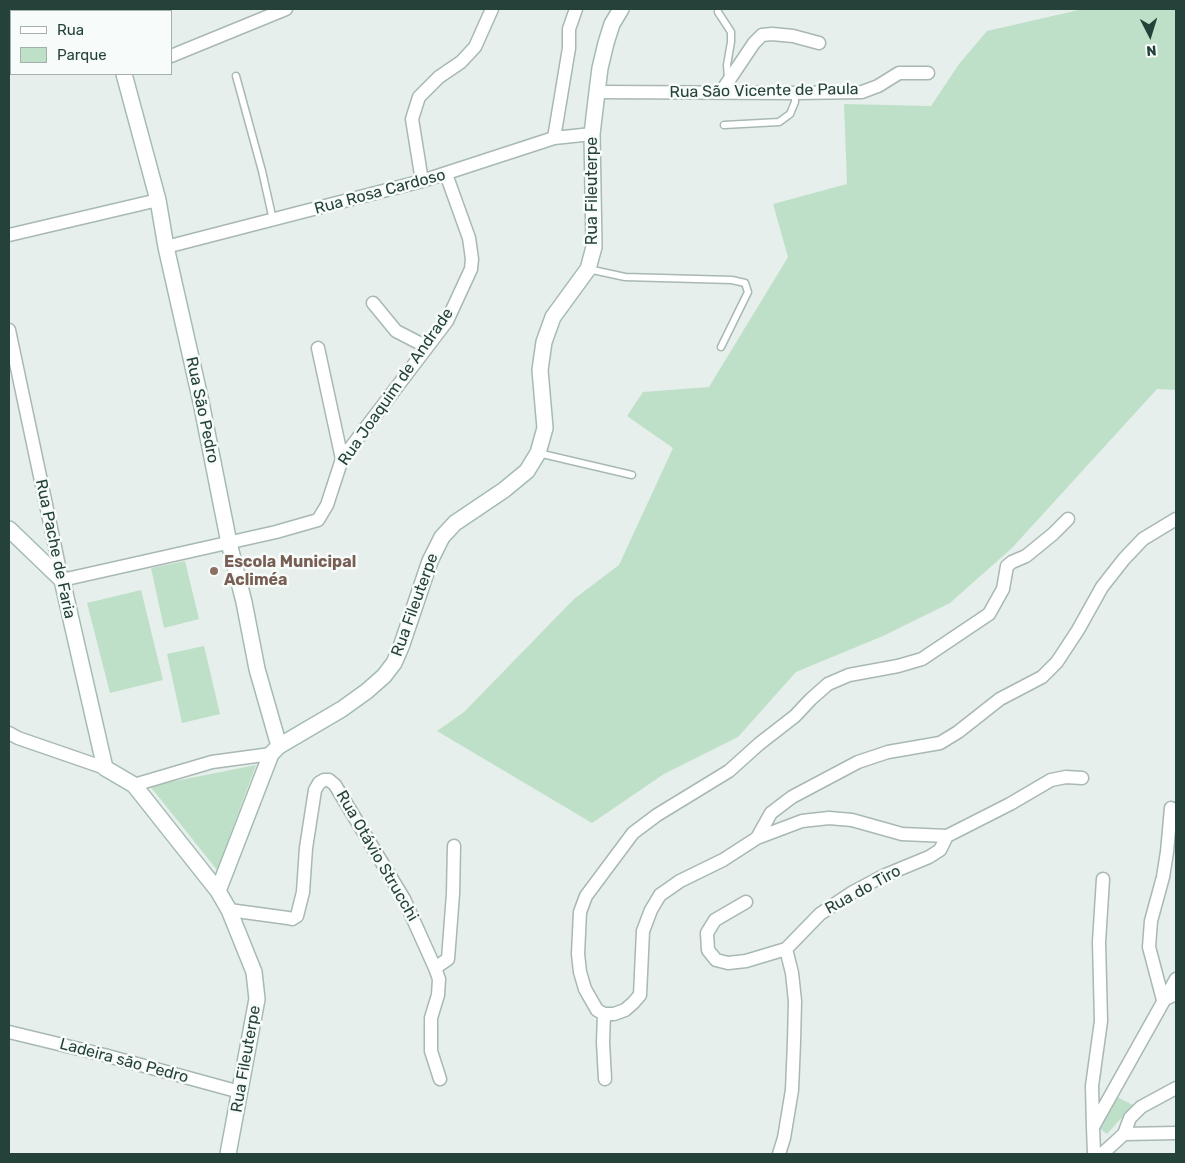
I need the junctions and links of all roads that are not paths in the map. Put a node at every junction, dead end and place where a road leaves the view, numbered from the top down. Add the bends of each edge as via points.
1 (286, 9) edge
2 (492, 9) edge
3 (576, 9) edge
4 (621, 9) edge
5 (718, 12) dead end
6 (819, 44) dead end
7 (172, 56) edge
8 (928, 73) dead end
9 (125, 75) edge
10 (236, 76) dead end
11 (728, 80) junction
12 (597, 92) junction
13 (720, 92) junction
14 (795, 93) junction
15 (724, 125) dead end
16 (592, 134) junction
17 (554, 138) junction
18 (446, 174) junction
19 (422, 181) junction
20 (158, 200) junction
21 (273, 220) junction
22 (9, 235) edge
23 (166, 247) junction
24 (588, 268) junction
25 (373, 303) dead end
26 (9, 330) edge
27 (426, 347) junction
28 (318, 348) dead end
29 (721, 348) dead end
30 (538, 453) junction
31 (342, 458) junction
32 (632, 475) dead end
33 (1176, 518) edge
34 (1068, 519) dead end
35 (9, 528) edge
36 (229, 543) junction
37 (62, 580) junction
38 (9, 733) edge
39 (275, 750) junction
40 (105, 768) junction
41 (1082, 778) dead end
42 (134, 785) junction
43 (1171, 808) dead end
44 (947, 836) junction
45 (757, 838) junction
46 (454, 846) dead end
47 (1103, 879) dead end
48 (218, 891) junction
49 (746, 902) dead end
50 (229, 910) junction
51 (786, 949) junction
52 (435, 968) junction
53 (1176, 979) edge
54 (1176, 994) edge
55 (1163, 1000) junction
56 (604, 1014) junction
57 (9, 1032) edge
58 (605, 1078) dead end
59 (440, 1079) dead end
60 (1176, 1088) edge
61 (240, 1092) junction
62 (1093, 1127) junction
63 (1176, 1133) edge
64 (1124, 1134) junction
65 (228, 1154) edge
66 (779, 1154) edge
67 (1094, 1154) edge
68 (1102, 1154) edge

1 - 7 street
2 - 19 street via 475,47 419,97 412,119
3 - 17 street via 569,29 569,48
4 - 12 main road, Rua Fileuterpe via 606,43
5 - 11 lane via 730,32
6 - 11 street via 793,36 762,35
8 - 14 street, Rua São Vicente de Paula via 899,73 862,92
9 - 20 main road, Rua São Pedro
10 - 21 lane
11 - 13 street
12 - 13 street, Rua São Vicente de Paula
12 - 16 main road, Rua Fileuterpe
13 - 14 street, Rua São Vicente de Paula
14 - 15 lane via 790,114 780,122
16 - 17 street, Rua Rosa Cardoso
16 - 24 main road, Rua Fileuterpe via 594,247
17 - 18 street, Rua Rosa Cardoso
18 - 19 street, Rua Rosa Cardoso
18 - 27 street, Rua Joaquim de Andrade via 469,238 472,259 447,321
19 - 21 street, Rua Rosa Cardoso
20 - 22 street
20 - 23 main road, Rua São Pedro
21 - 23 street, Rua Rosa Cardoso
23 - 36 main road, Rua São Pedro
24 - 29 lane via 625,277 745,283 748,292
24 - 30 main road, Rua Fileuterpe via 553,317 544,342 540,370 545,428
25 - 27 street via 396,331
26 - 37 street, Rua Pache de Faria
27 - 31 street, Rua Joaquim de Andrade
28 - 31 street
30 - 32 lane
30 - 39 main road, Rua Fileuterpe via 527,471 455,524 442,538 430,560 401,647 384,676 342,709
31 - 36 street, Rua Joaquim de Andrade via 327,505 318,520
33 - 45 street via 1143,539 1124,559 1102,587 1057,662 1042,677 1000,699 940,743 888,752 858,762 792,797 771,813
34 - 56 street via 1026,556 1007,566 998,600 989,614 967,630 922,659 849,675 828,684 729,771 633,833 586,896 580,912 580,972 596,1010
35 - 37 main road
36 - 37 street, Rua Joaquim de Andrade
36 - 39 main road, Rua São Pedro
37 - 40 main road, Rua Pache de Faria
38 - 40 street
39 - 42 street via 212,762
39 - 48 main road
40 - 42 main road
41 - 44 street, Rua do Tiro via 1051,780
42 - 48 main road, Rua Fileuterpe
43 - 55 street via 1167,852 1151,921 1149,947
44 - 45 street via 902,834 852,820 829,818 802,821
44 - 51 street, Rua do Tiro via 940,850 929,857 883,876 820,914
45 - 56 street via 660,895 650,910 643,931 640,995 625,1010
46 - 52 street via 448,959
47 - 62 street via 1098,942 1101,1022 1092,1086
48 - 50 main road, Rua Fileuterpe
49 - 51 street, Rua do Tiro via 715,920 707,933 708,950 716,960 728,963 746,961
50 - 52 street, Rua Otávio Strucchi via 288,918 297,916 315,790 319,783 329,780 342,794 404,900
50 - 61 main road, Rua Fileuterpe via 254,972 257,999
51 - 66 street via 795,1001 794,1042 792,1090
52 - 59 street, Rua Otávio Strucchi via 439,979 431,1036
53 - 55 street
54 - 55 street
55 - 62 street
56 - 58 street
57 - 61 street, Ladeira são Pedro
60 - 64 street via 1141,1107 1130,1118
61 - 65 main road, Rua Fileuterpe
62 - 67 street
63 - 64 street
64 - 68 street

